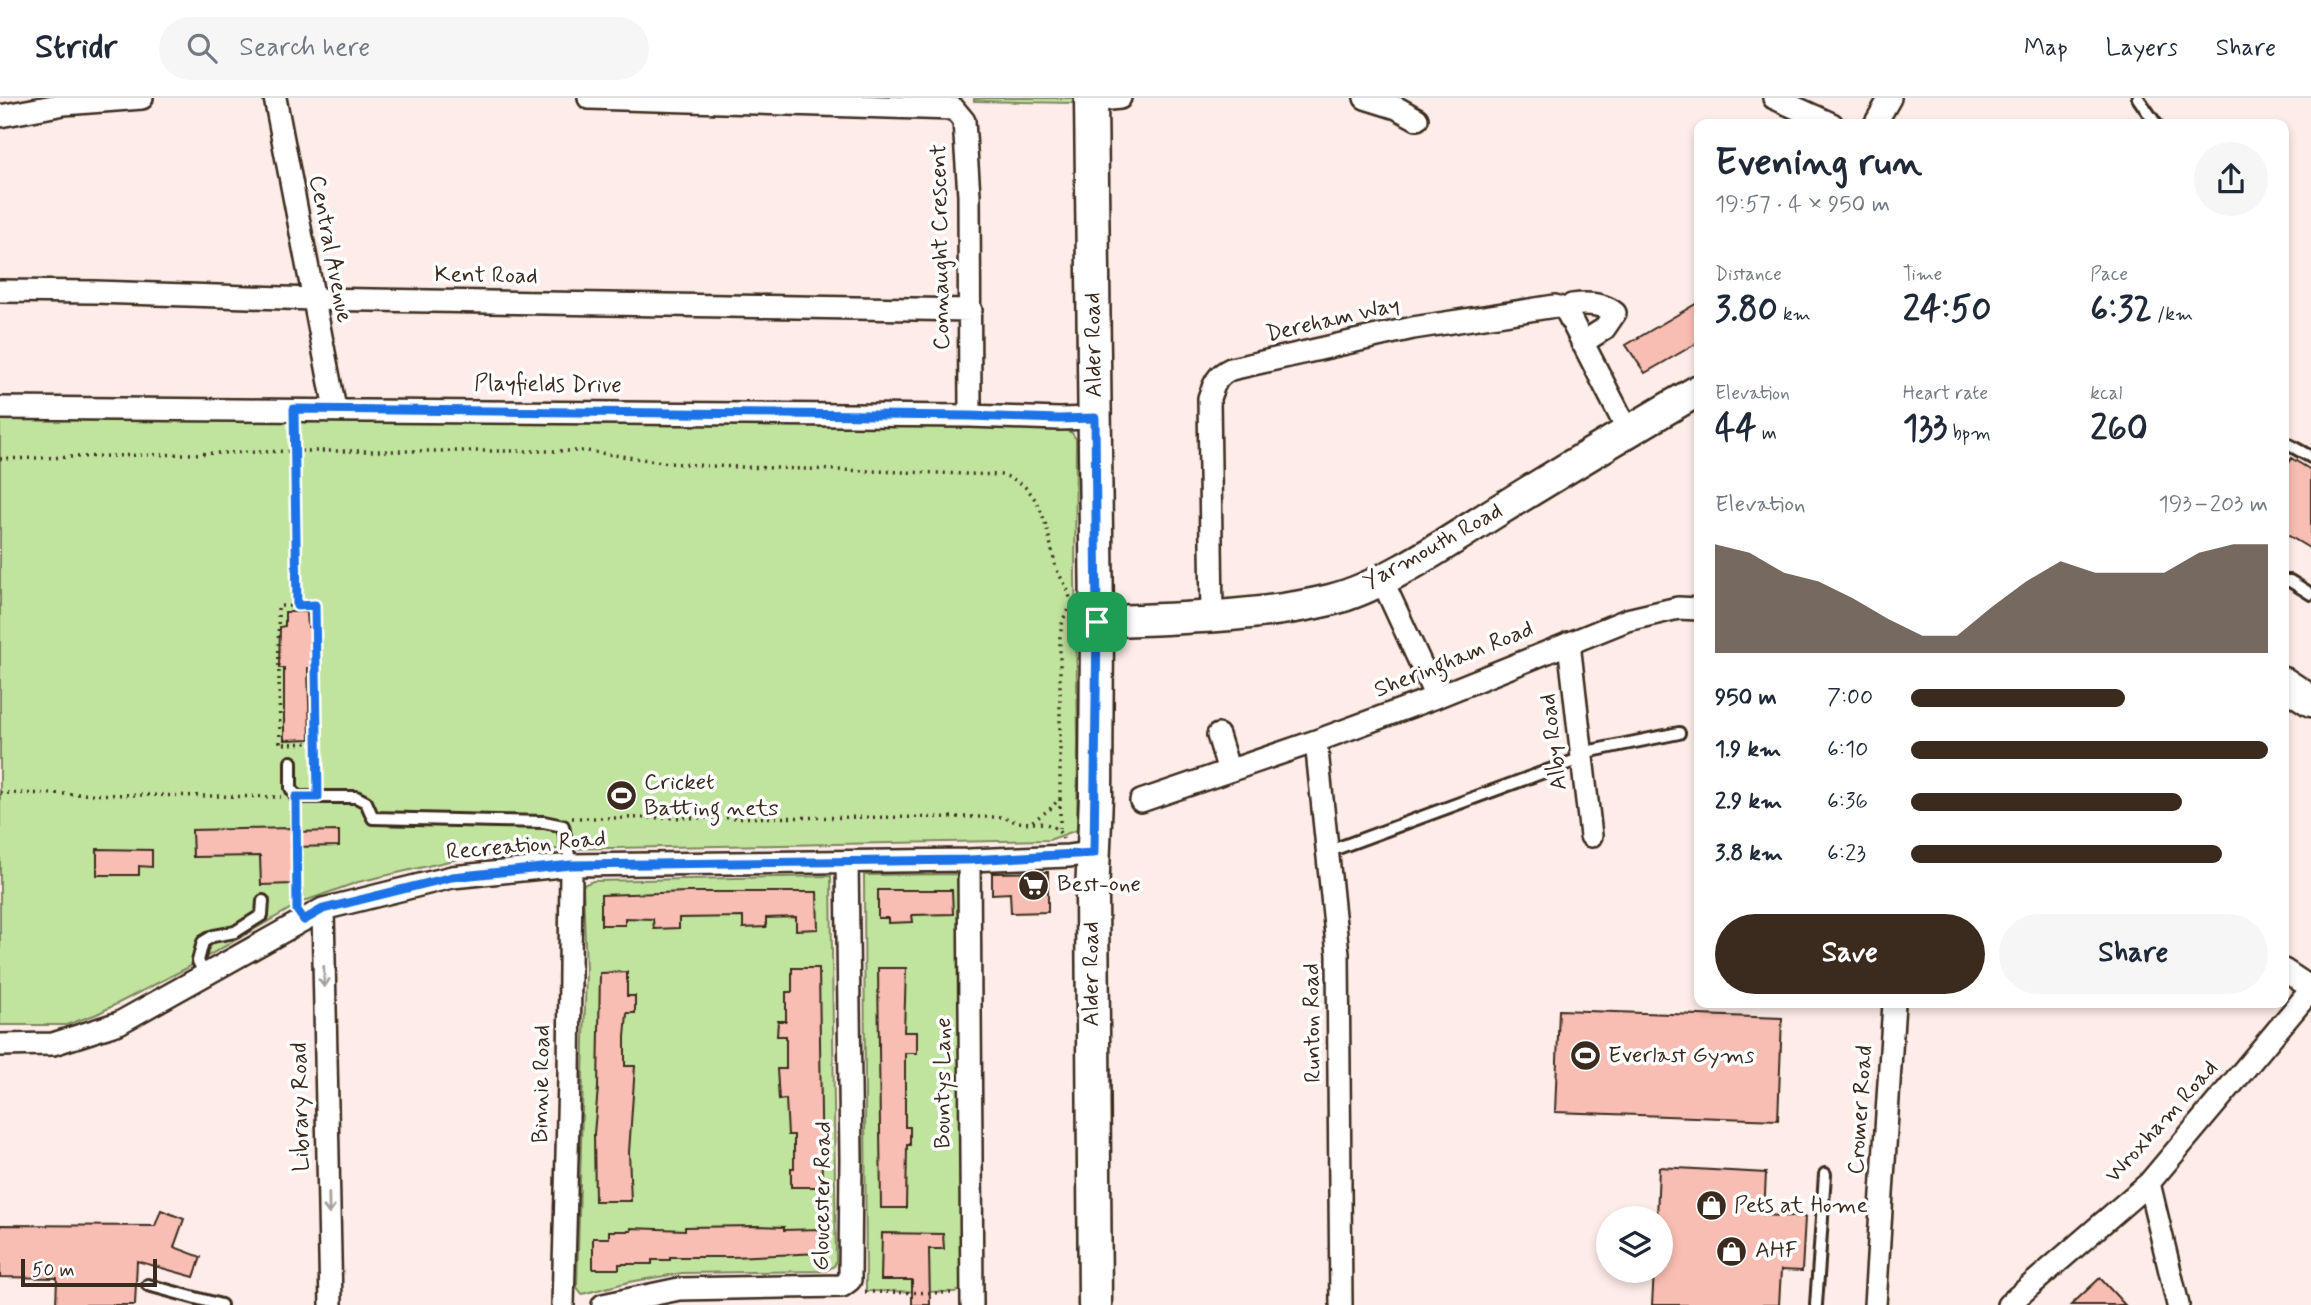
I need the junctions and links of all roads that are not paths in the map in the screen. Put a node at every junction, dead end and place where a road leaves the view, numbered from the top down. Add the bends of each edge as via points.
1 (142, 98) edge
2 (275, 98) edge
3 (589, 98) edge
4 (1365, 98) edge
5 (1774, 98) edge
6 (1890, 98) edge
7 (2138, 98) edge
8 (1101, 99) edge
9 (0, 116) edge
10 (1416, 119) dead end
11 (1821, 119) edge
12 (1878, 119) edge
13 (2153, 119) edge
14 (0, 291) edge
15 (313, 299) junction
16 (971, 310) junction
17 (1568, 314) junction
18 (1582, 343) junction
19 (1694, 393) edge
20 (0, 408) edge
21 (335, 409) junction
22 (970, 416) junction
23 (1095, 418) junction
24 (1628, 430) junction
25 (2289, 445) edge
26 (2311, 457) edge
27 (1382, 580) junction
28 (2289, 581) edge
29 (2311, 594) edge
30 (1694, 609) edge
31 (1212, 615) junction
32 (1097, 622) junction
33 (1569, 643) junction
34 (2289, 687) edge
35 (1436, 697) junction
36 (2311, 701) edge
37 (1679, 733) dead end
38 (1218, 735) dead end
39 (1316, 741) junction
40 (1582, 755) junction
41 (291, 762) dead end
42 (1229, 771) junction
43 (1142, 801) dead end
44 (1591, 836) dead end
45 (1327, 852) junction
46 (1094, 853) junction
47 (969, 860) junction
48 (847, 862) junction
49 (571, 865) junction
50 (262, 901) dead end
51 (323, 909) junction
52 (2289, 974) edge
53 (205, 975) junction
54 (2311, 989) edge
55 (1894, 1008) edge
56 (0, 1045) edge
57 (1825, 1174) dead end
58 (2149, 1183) junction
59 (148, 1285) dead end
60 (972, 1299) edge
61 (221, 1305) edge
62 (331, 1305) edge
63 (563, 1305) edge
64 (603, 1305) edge
65 (1095, 1305) edge
66 (1341, 1305) edge
67 (1816, 1305) edge
68 (1875, 1305) edge
69 (2008, 1305) edge
70 (2178, 1305) edge

1 - 9 street via 64,104
2 - 15 street, Central Avenue
3 - 16 street, Connaught Crescent via 954,108 964,121
4 - 10 street
5 - 11 street
6 - 12 street
7 - 13 lane
8 - 23 main road, Alder Road
14 - 15 street, Kent Road
15 - 16 street, Kent Road
15 - 21 street, Central Avenue
16 - 22 street, Connaught Crescent
17 - 18 street
17 - 18 street via 1572,305 1583,303 1615,313 1604,329
17 - 31 street, Dereham Way via 1555,306 1413,328 1222,373 1209,398
18 - 24 street
19 - 24 street, Yarmouth Road
20 - 21 street, Playfields Drive
21 - 22 street, Playfields Drive
22 - 23 street, Playfields Drive
23 - 32 main road, Alder Road
24 - 27 street, Yarmouth Road
25 - 26 lane
27 - 31 street, Yarmouth Road via 1332,600
27 - 35 street
28 - 29 lane
30 - 33 street, Sheringham Road via 1627,620
31 - 32 street, Yarmouth Road
32 - 46 main road, Alder Road
33 - 35 street, Sheringham Road
33 - 40 street, Alby Road
34 - 36 street
35 - 39 street, Sheringham Road
37 - 40 lane
38 - 42 street
39 - 42 street, Sheringham Road
39 - 45 street, Runton Road
40 - 44 street, Alby Road
40 - 45 lane
41 - 49 lane via 291,788 296,797 356,797 366,802 373,818 563,826
42 - 43 street, Sheringham Road
45 - 66 street, Runton Road via 1338,954
46 - 47 street, Recreation Road
46 - 65 main road, Alder Road
47 - 48 street, Recreation Road
47 - 60 street, Bountys Lane
48 - 49 street, Recreation Road
48 - 64 street, Gloucester Road via 850,1280 842,1286 679,1289
49 - 51 street, Recreation Road via 452,877
49 - 63 street, Binnie Road
50 - 53 lane via 262,915 235,932 203,942 198,961
51 - 53 street, Recreation Road
51 -> 62 street, Library Road
52 - 54 street
53 - 56 street, Recreation Road via 101,1030 53,1044
54 - 58 street, Wroxham Road
55 - 68 street, Cromer Road
57 - 67 lane
58 - 69 street, Wroxham Road
58 - 70 street
59 - 61 lane

